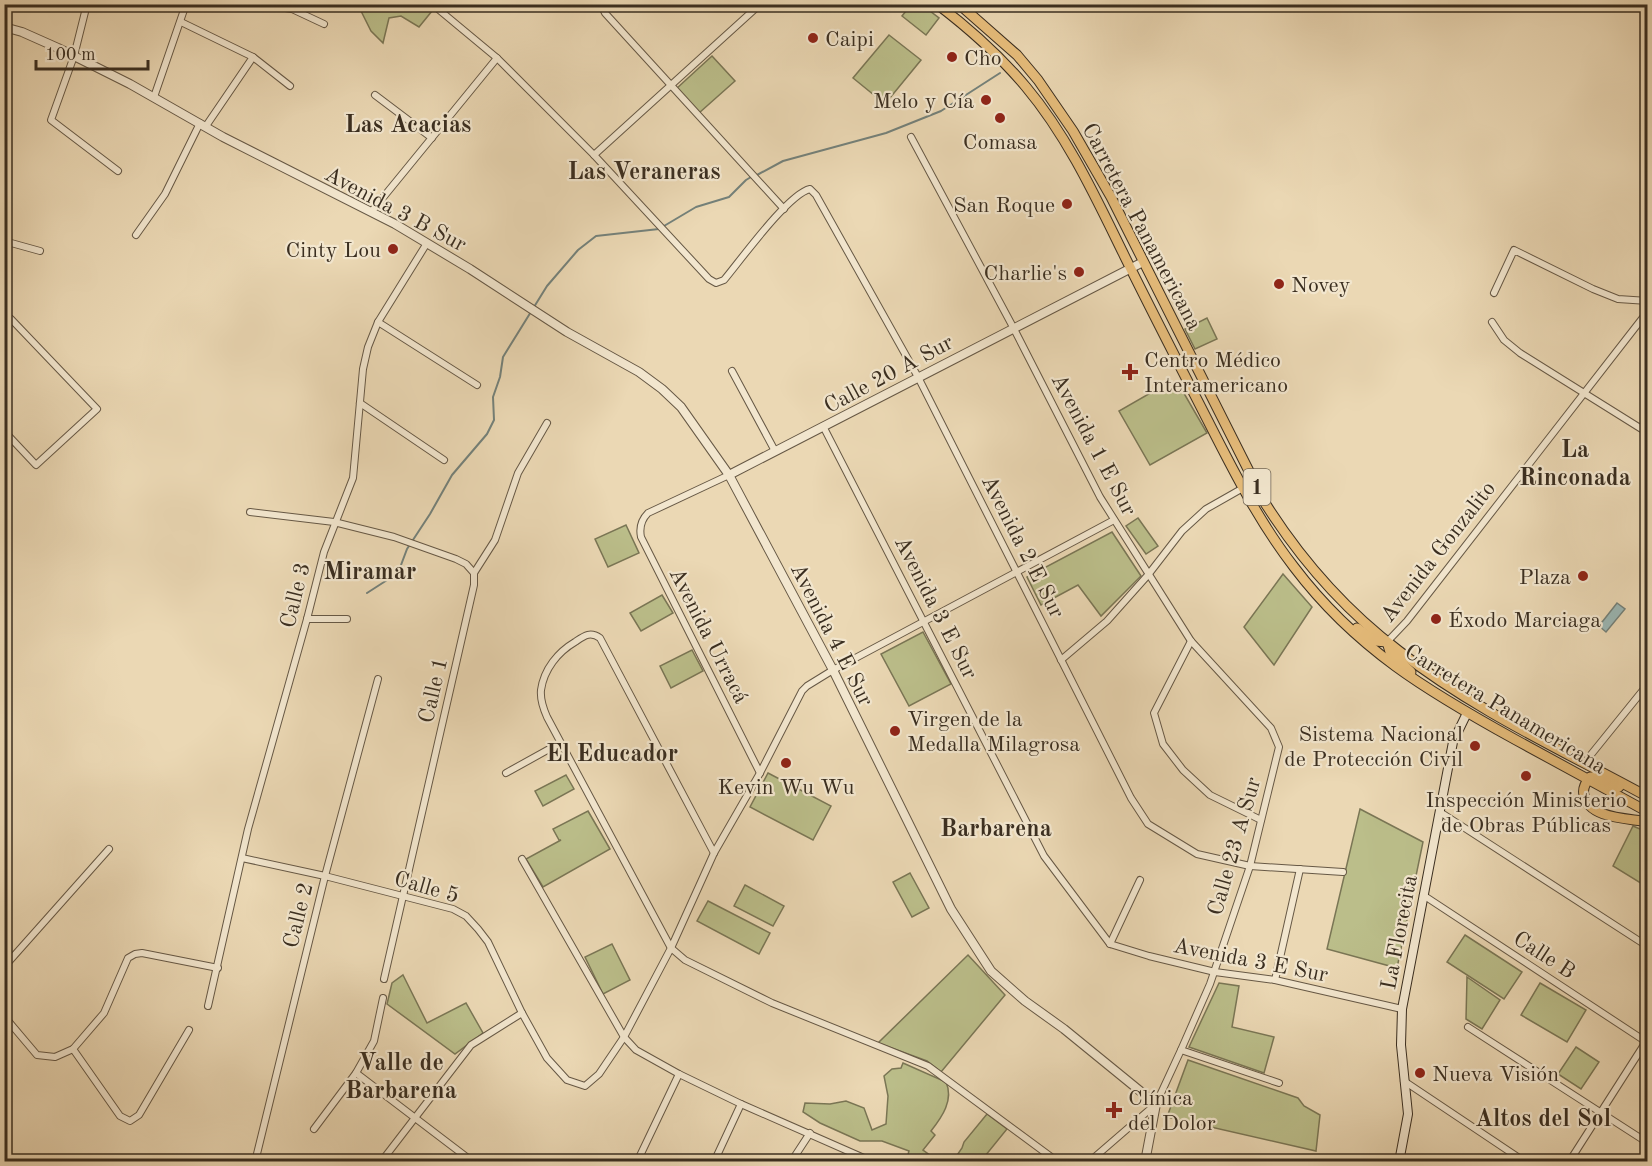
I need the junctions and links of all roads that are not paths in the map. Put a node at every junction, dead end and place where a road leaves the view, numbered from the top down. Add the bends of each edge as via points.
1 (87, 4) edge
2 (186, 4) edge
3 (259, 4) edge
4 (432, 4) edge
5 (605, 4) edge
6 (937, 4) edge
7 (959, 4) edge
8 (756, 8) dead end
9 (181, 22) junction
10 (324, 24) dead end
11 (4, 27) edge
12 (74, 56) junction
13 (253, 57) junction
14 (497, 58) junction
15 (290, 86) dead end
16 (669, 86) junction
17 (375, 95) dead end
18 (154, 97) junction
19 (203, 125) junction
20 (911, 136) dead end
21 (432, 138) junction
22 (594, 155) junction
23 (118, 171) dead end
24 (784, 209) junction
25 (372, 211) junction
26 (136, 235) dead end
27 (4, 241) edge
28 (427, 243) junction
29 (40, 251) dead end
30 (1143, 262) junction
31 (1131, 268) junction
32 (1494, 293) dead end
33 (1647, 301) edge
34 (1647, 311) edge
35 (11, 319) dead end
36 (378, 322) junction
37 (1492, 322) dead end
38 (1013, 327) junction
39 (732, 371) dead end
40 (918, 377) junction
41 (477, 385) dead end
42 (1584, 393) junction
43 (360, 403) junction
44 (547, 423) dead end
45 (824, 426) junction
46 (4, 431) edge
47 (1647, 433) edge
48 (775, 451) junction
49 (444, 460) dead end
50 (729, 475) junction
51 (1243, 488) junction
52 (250, 512) dead end
53 (648, 513) joint
54 (1114, 520) junction
55 (334, 522) junction
56 (1018, 572) junction
57 (474, 573) junction
58 (1148, 575) junction
59 (1326, 606) junction
60 (307, 619) junction
61 (347, 619) dead end
62 (924, 621) junction
63 (1191, 641) junction
64 (1387, 642) junction
65 (1061, 660) junction
66 (833, 670) junction
67 (378, 679) dead end
68 (1647, 684) edge
69 (1433, 693) junction
70 (1467, 713) junction
71 (560, 744) junction
72 (1279, 747) joint
73 (1585, 762) junction
74 (1600, 771) junction
75 (506, 773) dead end
76 (760, 773) junction
77 (1588, 780) junction
78 (1647, 789) edge
79 (1647, 798) edge
80 (1440, 812) junction
81 (1647, 812) edge
82 (1261, 820) junction
83 (1647, 822) edge
84 (109, 849) dead end
85 (714, 853) junction
86 (242, 858) junction
87 (522, 859) dead end
88 (1250, 866) junction
89 (1300, 869) junction
90 (1344, 872) dead end
91 (325, 876) junction
92 (1140, 880) dead end
93 (1423, 895) junction
94 (403, 897) junction
95 (1110, 944) junction
96 (1647, 946) edge
97 (671, 948) junction
98 (4, 967) edge
99 (218, 968) junction
100 (1215, 972) junction
101 (384, 979) dead end
102 (1275, 980) junction
103 (383, 998) dead end
104 (208, 1006) dead end
105 (1402, 1009) junction
106 (522, 1013) junction
107 (4, 1016) edge
108 (1468, 1027) dead end
109 (189, 1030) dead end
110 (624, 1037) junction
111 (1647, 1042) edge
112 (73, 1049) junction
113 (1181, 1050) junction
114 (356, 1073) junction
115 (679, 1074) junction
116 (1404, 1081) junction
117 (1279, 1083) dead end
118 (741, 1104) junction
119 (1156, 1104) junction
120 (1601, 1113) junction
121 (415, 1118) junction
122 (314, 1129) dead end
123 (810, 1133) junction
124 (1647, 1143) edge
125 (255, 1161) edge
126 (381, 1161) edge
127 (473, 1161) edge
128 (637, 1161) edge
129 (714, 1161) edge
130 (791, 1161) edge
131 (873, 1161) edge
132 (1058, 1161) edge
133 (1089, 1161) edge
134 (1144, 1161) edge
135 (1399, 1161) edge
136 (1525, 1161) edge
137 (1569, 1161) edge

1 - 12 street
2 - 9 street
3 - 10 street via 291,9
4 - 14 street
5 - 16 street via 605,13
6 - 31 highway, Carretera Panamericana / 1 via 981,40 1028,90 1087,180
7 - 30 highway, Carretera Panamericana / 1 via 995,34 1038,80 1079,141
8 - 16 street
9 - 13 street
9 - 18 street
11 - 12 street, Avenida 3 B Sur
12 - 18 street, Avenida 3 B Sur
12 - 23 street via 51,120
13 - 15 street
13 - 19 street
14 - 21 street
14 - 22 street
16 - 22 street
16 - 24 street
17 - 21 street
18 - 19 street, Avenida 3 B Sur
19 - 25 street, Avenida 3 B Sur
19 - 26 street via 165,194
20 - 38 street, Avenida 1 E Sur
21 - 25 street
22 - 24 street via 716,283 724,280
24 - 40 street, Avenida 2 E Sur via 802,191 810,189 816,195
25 - 28 street, Avenida 3 B Sur
27 - 29 street
28 - 36 street, Calle 3
28 - 50 street, Avenida 3 B Sur via 662,389 681,407
30 - 31 street, Calle 20 A Sur
30 - 64 highway, Carretera Panamericana / 1 via 1265,503 1287,538 1348,608
31 - 38 street, Calle 20 A Sur
31 - 51 highway, Carretera Panamericana / 1
32 - 33 street via 1514,250 1618,299
34 - 42 street, Avenida Gonzalito
35 - 46 street via 97,409 36,465
36 - 41 street
36 - 43 street, Calle 3 via 363,369
37 - 42 street via 1504,340 1520,353
38 - 40 street, Calle 20 A Sur
38 - 54 street, Avenida 1 E Sur
39 - 48 street
40 - 45 street, Calle 20 A Sur
40 - 56 street, Avenida 2 E Sur
42 - 47 street
42 - 64 street, Avenida Gonzalito
43 - 49 street
43 - 55 street, Calle 3 via 353,478
44 - 57 street, Calle 1 via 518,473 495,540
45 - 48 street, Calle 20 A Sur
45 - 62 street, Avenida 3 E Sur
48 - 50 street, Calle 20 A Sur
50 - 53 street, Calle 20 A Sur
50 - 66 street, Avenida 4 E Sur
51 - 58 street via 1198,516
51 - 59 highway, Carretera Panamericana / 1 via 1281,550
52 - 55 street
53 - 76 street, Avenida Urracá via 641,524 641,537
54 - 56 street
54 - 58 street, Avenida 1 E Sur
55 - 57 street via 415,544 466,564
55 - 60 street, Calle 3
56 - 62 street
56 - 65 street, Avenida 2 E Sur
57 - 94 street, Calle 1
58 - 63 street, Avenida 1 E Sur
58 - 65 street via 1107,621
59 - 64 highway via 1371,639
59 - 69 highway, Carretera Panamericana / 1 via 1377,653
60 - 61 street
60 - 86 street, Calle 3
62 - 66 street
62 - 95 street, Avenida 3 E Sur via 1044,856
63 - 72 street, Avenida 1 E Sur via 1271,728
63 - 82 street via 1154,713 1163,744 1210,795
64 - 69 highway via 1390,652
64 - 73 highway, Carretera Panamericana / 1 via 1452,688
65 - 88 street, Avenida 2 E Sur via 1148,824 1197,854
66 - 76 street via 802,691
66 - 119 street, Avenida 4 E Sur via 951,909 991,971
67 - 91 street, Calle 2
68 - 73 street
69 - 70 highway, Carretera Panamericana / 1
70 - 77 highway, Carretera Panamericana / 1
70 - 80 main road, La Florecita via 1453,742
71 - 75 street
71 - 85 street via 542,703 542,689 562,650 594,634 602,642
71 - 97 street
72 - 82 street, Calle 23 A Sur
73 - 74 highway, Carretera Panamericana / 1
74 - 78 highway
74 - 79 highway, Carretera Panamericana / 1
76 - 85 street
77 - 79 highway via 1596,777
77 - 81 highway, Carretera Panamericana / 1
77 - 83 highway via 1584,797 1596,811
80 - 93 main road, La Florecita
80 - 96 street
82 - 88 street, Calle 23 A Sur
84 - 98 street
85 - 97 street
86 - 91 street, Calle 5
86 - 99 street, Calle 3
87 - 110 street
88 - 89 street, Avenida 2 E Sur
88 - 100 street, Calle 23 A Sur
89 - 90 street, Avenida 2 E Sur
89 - 102 street
91 - 94 street, Calle 5
91 - 125 street, Calle 2
92 - 95 street
93 - 105 main road, La Florecita
93 - 111 street, Calle B
94 - 101 street, Calle 1
94 - 106 street, Calle 5 via 466,916 488,942
95 - 100 street, Avenida 3 E Sur
97 - 110 street
97 - 132 street via 685,960 772,1003 928,1066
99 - 104 street, Calle 3
99 - 112 street via 142,953 128,957 104,1013
100 - 102 street, Avenida 3 E Sur
100 - 113 street, Calle 23 A Sur
102 - 105 street, Avenida 3 E Sur
103 - 114 street via 374,1041
105 - 116 main road, La Florecita
106 - 110 street, Calle 5 via 547,1058 567,1080 585,1086 599,1074
106 - 121 street via 471,1046
107 - 112 street via 37,1055 55,1057
108 - 120 street
109 - 112 street via 139,1115 130,1121 120,1116
110 - 115 street via 636,1050
111 - 120 street
113 - 117 street
113 - 119 street, Calle 23 A Sur
114 - 121 street
114 - 122 street
115 - 118 street
115 - 128 street
116 - 135 main road, La Florecita via 1408,1114
116 - 136 street
118 - 123 street
118 - 129 street
119 - 133 street, Calle 23 A Sur
119 - 134 street
120 - 124 street
120 - 137 street
121 - 126 street
121 - 127 street
123 - 130 street
123 - 131 street

